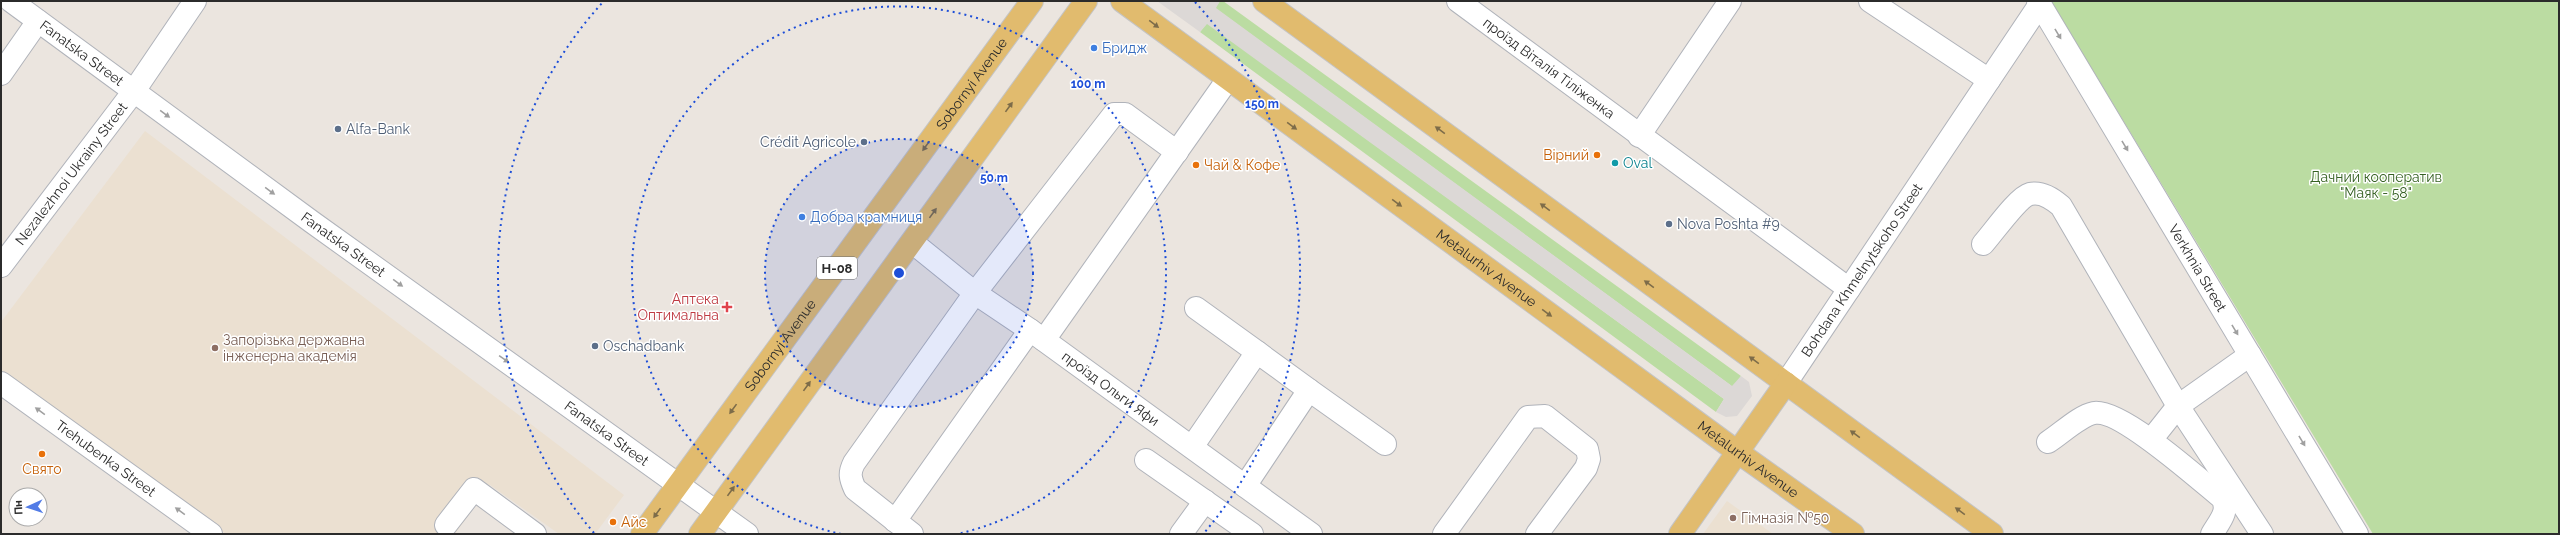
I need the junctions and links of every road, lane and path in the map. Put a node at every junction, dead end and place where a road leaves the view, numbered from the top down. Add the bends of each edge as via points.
1 (11, 1) edge
2 (195, 1) edge
3 (1032, 1) edge
4 (1086, 1) edge
5 (1122, 1) edge
6 (1264, 1) edge
7 (1458, 1) edge
8 (1730, 1) edge
9 (1870, 1) edge
10 (2039, 3) edge
11 (38, 21) junction
12 (1, 74) edge
13 (1228, 79) junction
14 (1989, 80) junction
15 (134, 91) junction
16 (1639, 136) junction
17 (1177, 152) junction
18 (912, 242) junction
19 (1983, 244) dead end
20 (1, 266) edge
21 (1849, 289) junction
22 (975, 293) junction
23 (1196, 308) dead end
24 (1037, 335) junction
25 (1256, 352) junction
26 (2250, 355) junction
27 (1, 383) edge
28 (1786, 384) junction
29 (1309, 390) junction
30 (2178, 406) junction
31 (2151, 440) junction
32 (2048, 442) dead end
33 (1385, 444) dead end
34 (1192, 447) junction
35 (1739, 453) junction
36 (1146, 460) dead end
37 (1238, 480) junction
38 (678, 483) junction
39 (1208, 503) junction
40 (717, 510) junction
41 (895, 521) junction
42 (446, 525) dead end
43 (211, 534) edge
44 (535, 534) edge
45 (642, 534) edge
46 (700, 534) edge
47 (747, 534) edge
48 (912, 534) edge
49 (1181, 534) edge
50 (1252, 534) edge
51 (1311, 534) edge
52 (1444, 534) edge
53 (1537, 534) edge
54 (1680, 534) edge
55 (1853, 534) edge
56 (1992, 534) edge
57 (2212, 534) edge
58 (2262, 534) edge
59 (2358, 534) edge

1 - 11 street, Fanatska Street
2 - 15 street, Nezalezhnoi Ukrainy Street
3 -> 38 main road, Sobornyi Avenue / Н-08
18 -> 4 main road
5 -> 13 main road, Metalurhiv Avenue
28 -> 6 main road
7 - 16 street, проїзд Віталія Тіліженка
8 - 16 street
9 - 14 street
10 - 14 street, Bohdana Khmelnytskoho Street
10 -> 26 street, Verkhnia Street
11 - 12 street
11 - 15 street, Fanatska Street
13 - 17 street
13 -> 35 main road, Metalurhiv Avenue
14 - 21 street, Bohdana Khmelnytskoho Street
15 - 20 street, Nezalezhnoi Ukrainy Street
15 -> 38 street, Fanatska Street
16 - 21 street, проїзд Віталія Тіліженка
17 - 22 street via 1125,114 1114,114
17 - 24 street
18 - 22 street, проїзд Ольги Яфи
40 -> 18 main road
19 - 30 street via 2029,194 2052,198 2061,206
21 - 28 street, Bohdana Khmelnytskoho Street
22 - 24 street, проїзд Ольги Яфи
22 - 41 street via 850,471 850,480 855,489
23 - 25 street
24 - 34 street, проїзд Ольги Яфи
24 - 41 street
25 - 29 street
25 - 34 street
26 - 30 street
26 -> 59 street, Verkhnia Street
43 -> 27 street, Trehubenka Street
28 - 35 main road, Bohdana Khmelnytskoho Street
56 -> 28 main road
29 - 33 street
29 - 37 street
30 - 31 street
30 - 58 street
31 - 32 street via 2104,413 2094,413
31 - 57 street via 2222,498 2225,513
34 - 37 street, проїзд Ольги Яфи
35 - 54 main road, Bohdana Khmelnytskoho Street
35 - 55 main road, Metalurhiv Avenue
36 - 39 street
37 - 39 street
37 - 51 street, проїзд Ольги Яфи
38 - 40 street, Fanatska Street
38 -> 45 main road, Sobornyi Avenue / Н-08
39 - 49 street
39 - 50 street
40 - 46 main road
40 - 47 street
41 - 48 street
42 - 44 street via 474,489
52 - 53 street via 1528,417 1537,414 1545,416 1587,449 1589,459 1586,468

